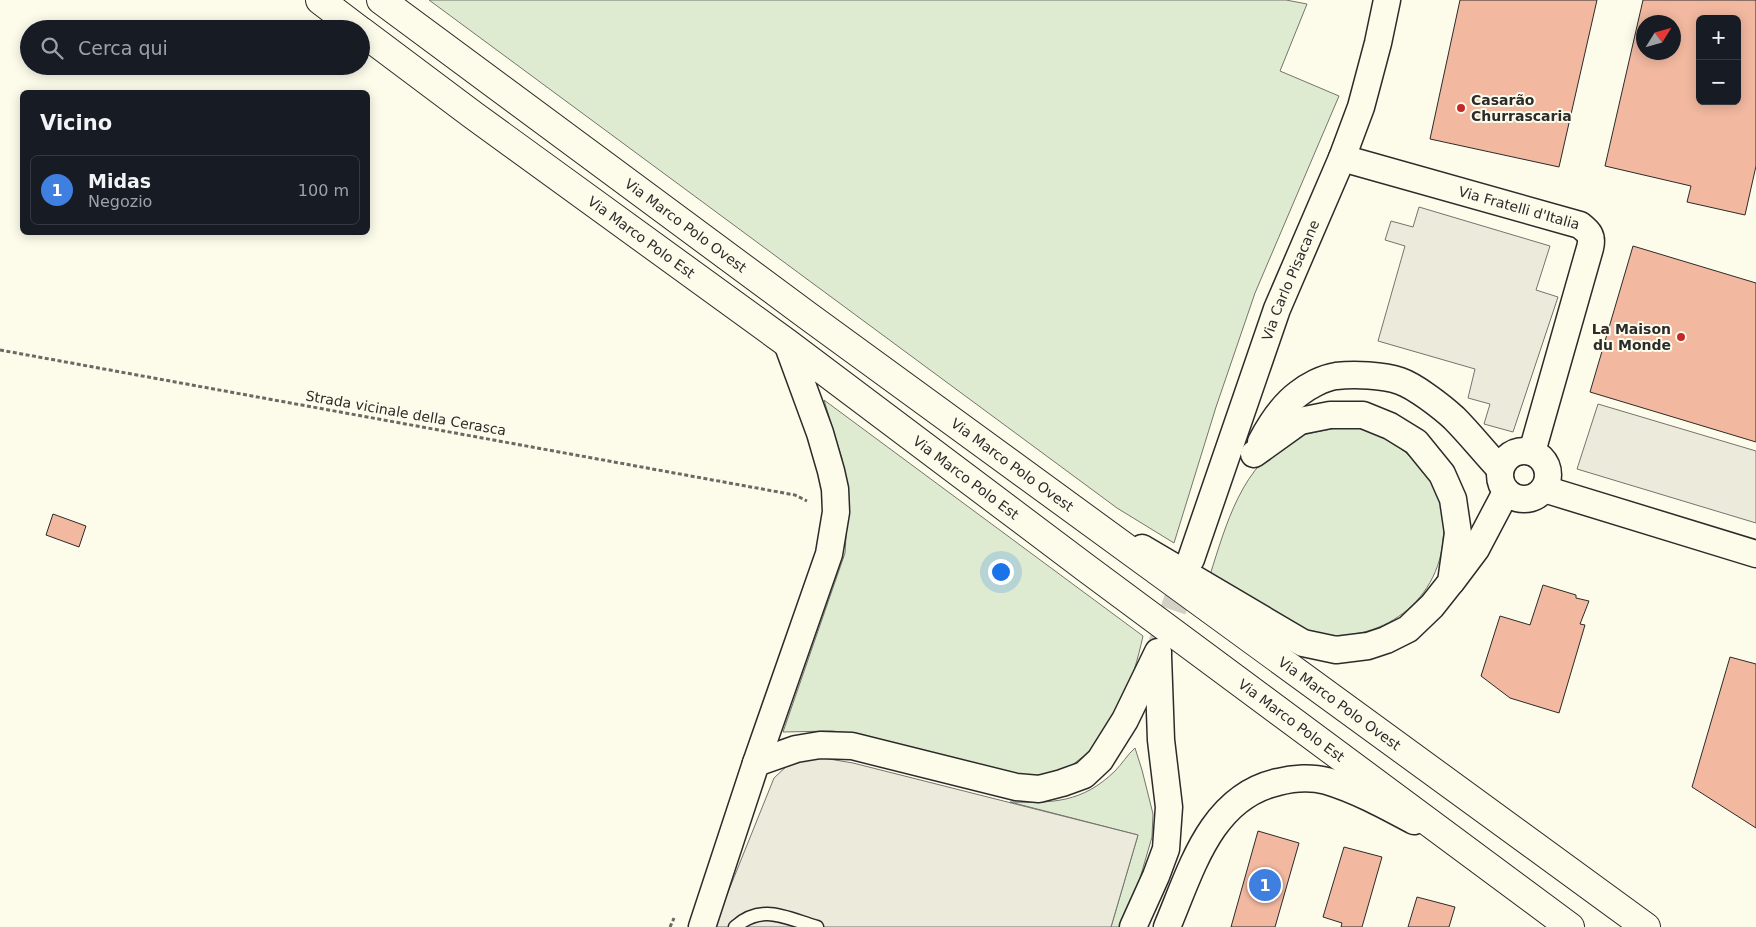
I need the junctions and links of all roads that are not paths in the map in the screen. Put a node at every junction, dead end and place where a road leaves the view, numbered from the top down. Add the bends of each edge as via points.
1 (320, 0) edge
2 (381, 0) edge
3 (1387, 0) edge
4 (346, 20) edge
5 (370, 38) edge
6 (1342, 158) junction
7 (787, 343) junction
8 (1532, 452) junction
9 (1254, 454) junction
10 (1503, 481) junction
11 (1544, 489) junction
12 (1076, 510) junction
13 (1756, 554) edge
14 (1451, 582) junction
15 (756, 763) junction
16 (1456, 844) junction
17 (702, 927) edge
18 (735, 927) edge
19 (817, 927) edge
20 (1133, 927) edge
21 (1167, 927) edge
22 (1570, 927) edge
23 (1646, 927) edge

1 - 4 street
2 - 12 street, Via Marco Polo Ovest
3 - 6 street, Via Carlo Pisacane via 1361,107
5 - 7 street, Via Marco Polo Est via 472,116
6 - 8 street, Via Fratelli d'Italia via 1580,225 1589,231 1590,248
6 - 9 street, Via Carlo Pisacane via 1277,309 1195,549 1238,473
7 - 15 street via 831,470 836,512 829,554
7 - 16 street, Via Marco Polo Est
8 - 10 street via 1524,450 1508,456
8 - 11 street via 1547,467 1549,475
9 - 10 street via 1270,425 1296,395 1334,376 1368,376 1401,381 1431,399 1454,418
9 - 14 street via 1300,421 1330,415 1363,415 1416,442 1442,474 1452,499 1458,532
10 - 11 street via 1512,497 1526,500
10 - 14 street via 1476,549
11 - 13 street
12 - 14 street via 1304,643 1336,650 1368,646 1408,629
12 - 23 street, Via Marco Polo Ovest
15 - 17 street
15 - 20 street via 796,749 820,745 852,746 1039,790 1084,774 1100,760 1125,720 1158,652 1161,740 1169,808 1166,849
16 - 21 street via 1388,808 1325,781 1291,778 1262,785 1240,798 1220,817 1200,850
16 - 22 street, Via Marco Polo Est
18 - 19 lane via 744,919 768,913

